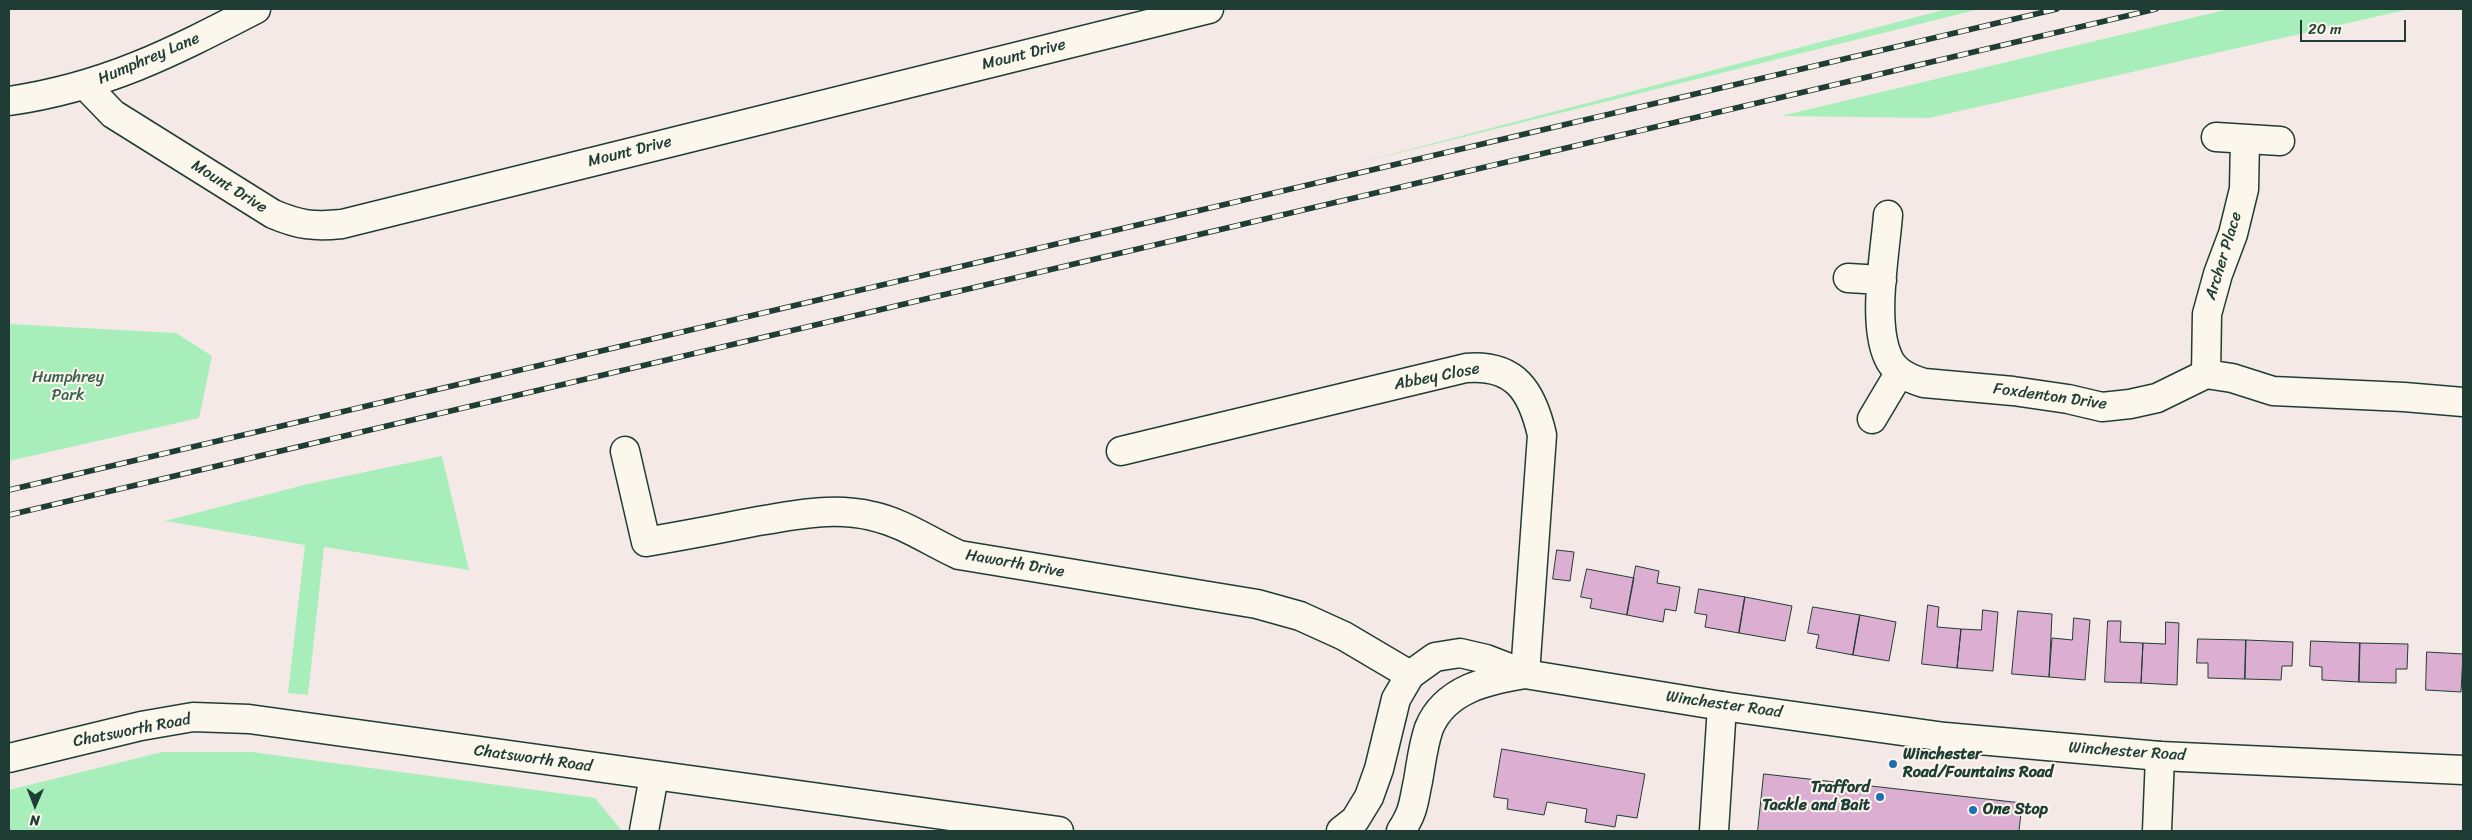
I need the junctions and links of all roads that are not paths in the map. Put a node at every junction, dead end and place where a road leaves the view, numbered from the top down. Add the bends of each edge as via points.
1 (256, 9) edge
2 (1209, 9) edge
3 (86, 86) junction
4 (9, 101) edge
5 (2216, 137) dead end
6 (2245, 139) junction
7 (2280, 141) dead end
8 (1888, 215) dead end
9 (1848, 278) dead end
10 (1882, 280) junction
11 (1900, 372) junction
12 (2206, 374) junction
13 (2463, 402) edge
14 (1872, 419) dead end
15 (625, 451) dead end
16 (1121, 451) dead end
17 (1410, 674) junction
18 (1525, 674) junction
19 (1722, 706) junction
20 (2160, 756) junction
21 (9, 758) edge
22 (2463, 770) edge
23 (654, 776) junction
24 (644, 831) edge
25 (1059, 831) edge
26 (1341, 831) edge
27 (1401, 831) edge
28 (1714, 831) edge
29 (2157, 831) edge

1 - 3 street, Humphrey Lane via 146,64
2 - 3 street, Mount Drive via 342,224 316,227 294,223 273,214 114,114
3 - 4 street, Humphrey Lane
5 - 6 street
6 - 7 street
6 - 12 street, Archer Place via 2244,189 2207,314
8 - 10 street
9 - 10 street
10 - 11 street via 1880,312 1883,339 1888,358
11 - 12 street, Foxdenton Drive via 1910,380 1924,383 2013,391 2102,407 2157,398
11 - 14 street
12 - 13 street via 2232,378 2273,391
15 - 17 street, Haworth Drive via 646,542 802,514 841,511 872,516 908,527 959,555 1257,604 1300,616 1344,636
16 - 18 street, Abbey Close via 1466,368 1486,366 1504,371 1531,399 1542,435
17 - 18 street via 1435,657 1460,653
17 - 26 street via 1396,699 1369,797 1355,820
18 - 19 street, Winchester Road
18 - 27 street via 1486,681 1462,692 1442,708 1430,728 1412,815
19 - 20 street, Winchester Road via 1945,737
19 - 28 street
20 - 22 street, Winchester Road
20 - 29 street
21 - 23 street, Chatsworth Road via 176,720 249,719
23 - 24 street
23 - 25 street, Chatsworth Road

